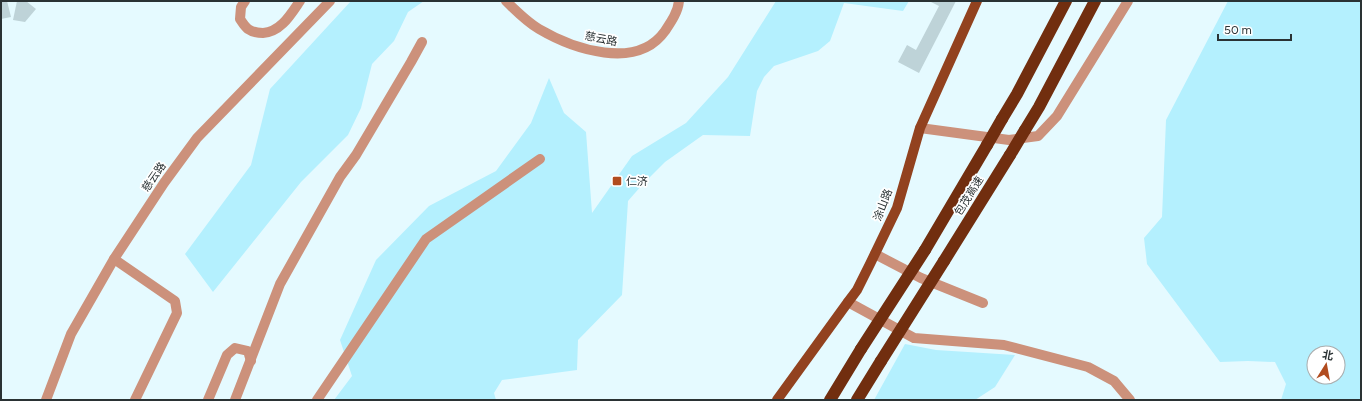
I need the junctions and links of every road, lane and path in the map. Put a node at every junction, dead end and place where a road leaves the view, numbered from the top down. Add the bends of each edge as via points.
1 (245, 1) edge
2 (300, 1) edge
3 (330, 1) edge
4 (506, 1) edge
5 (679, 1) edge
6 (977, 1) edge
7 (1066, 1) edge
8 (1095, 1) edge
9 (1128, 1) edge
10 (422, 42) dead end
11 (920, 128) junction
12 (540, 159) dead end
13 (875, 254) junction
14 (114, 259) junction
15 (848, 302) junction
16 (983, 302) dead end
17 (251, 361) junction
18 (46, 400) edge
19 (135, 400) edge
20 (208, 400) edge
21 (235, 400) edge
22 (317, 400) edge
23 (777, 400) edge
24 (830, 400) edge
25 (857, 400) edge
26 (1130, 400) edge

1 - 2 street via 241,7 240,19 248,29 258,33 269,33 291,14
3 - 14 street, 慈云路 via 197,138
4 - 5 street, 慈云路 via 538,29 556,38 575,46 622,54 644,48 661,37 671,22
6 - 11 main road, 涂山路
7 - 24 highway, 包茂高速, bridge via 1017,94 925,250
8 - 25 highway, 包茂高速, bridge via 1039,107
9 - 11 street via 1057,116 1038,136 1009,140
10 - 17 street via 356,155 340,177 280,284
11 - 13 main road, 涂山路 via 897,208
12 - 22 street via 426,239
13 - 15 main road, 涂山路
13 - 16 street via 921,278
14 - 18 street, 慈云路 via 71,334
14 - 19 street via 175,301 177,313
15 - 23 main road, 涂山路
15 - 26 street via 914,338 1004,345 1088,367 1114,381
17 - 20 street via 248,351 235,348 227,355
17 - 21 street

